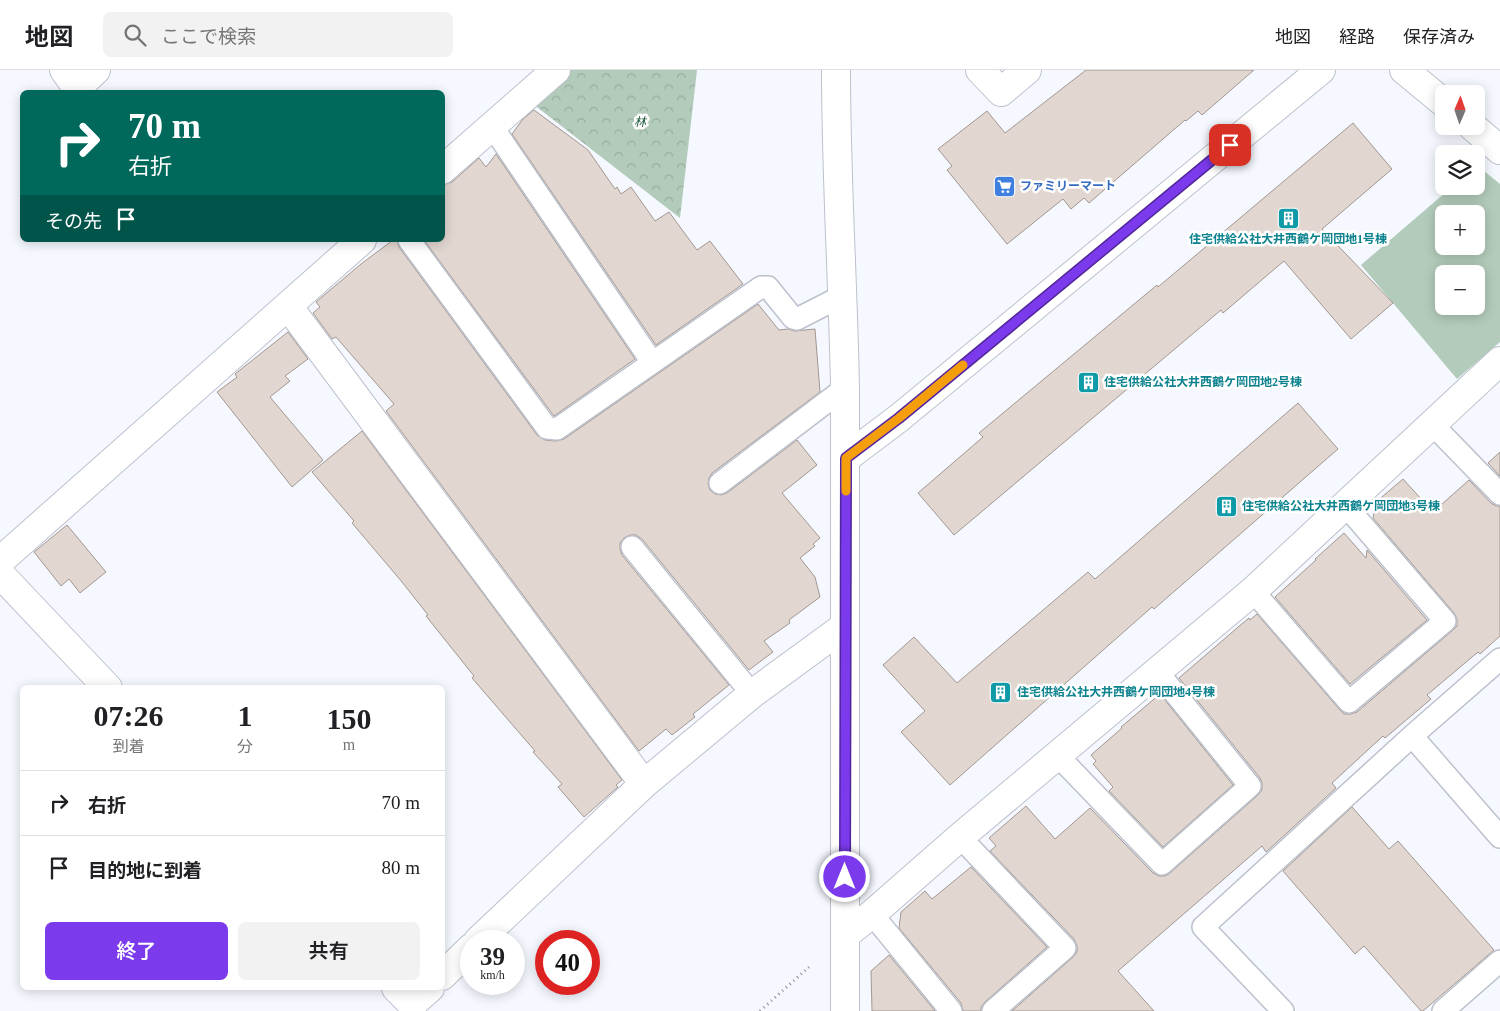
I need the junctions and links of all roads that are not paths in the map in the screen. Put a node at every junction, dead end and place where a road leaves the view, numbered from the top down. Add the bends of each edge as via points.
1 (64, 70) edge
2 (96, 70) edge
3 (556, 70) edge
4 (836, 70) edge
5 (980, 70) edge
6 (1027, 70) edge
7 (1320, 70) edge
8 (1404, 70) edge
9 (1435, 96) edge
10 (492, 126) junction
11 (1482, 135) edge
12 (1500, 150) edge
13 (445, 167) edge
14 (360, 242) edge
15 (410, 242) edge
16 (844, 295) junction
17 (288, 306) junction
18 (1500, 361) edge
19 (652, 362) junction
20 (845, 388) junction
21 (1432, 424) junction
22 (846, 458) junction
23 (720, 483) dead end
24 (1500, 494) edge
25 (1346, 506) junction
26 (632, 547) dead end
27 (0, 561) edge
28 (0, 574) edge
29 (1252, 591) junction
30 (845, 626) junction
31 (1500, 659) edge
32 (1157, 671) junction
33 (105, 685) edge
34 (752, 694) junction
35 (1412, 736) junction
36 (1058, 756) junction
37 (644, 784) junction
38 (1500, 836) edge
39 (960, 837) junction
40 (872, 914) junction
41 (490, 930) edge
42 (845, 935) junction
43 (460, 959) edge
44 (1500, 960) edge
45 (445, 973) edge
46 (398, 990) edge
47 (428, 990) edge
48 (844, 1011) edge
49 (951, 1011) edge
50 (993, 1011) edge
51 (1283, 1011) edge
52 (1443, 1011) edge

1 - 2 street via 77,88
3 - 10 street
4 - 16 street via 836,147
5 - 6 street via 1001,92
7 - 22 street via 899,418
8 - 9 street
10 - 13 street
10 - 19 lane
11 - 12 street
14 - 17 street
15 - 19 lane via 547,428 557,429
16 - 19 lane via 797,319 768,286 764,286
16 - 20 street
17 - 27 street
17 - 37 street
18 - 21 street
20 - 22 street
20 - 23 lane
21 - 24 lane
21 - 25 street
22 - 30 street
25 - 29 street
25 - 29 lane via 1445,621 1349,702
26 - 34 lane
28 - 33 street
29 - 32 street
30 - 34 street
30 - 42 street
31 - 35 lane
32 - 36 street
32 - 36 lane via 1250,786 1162,864
34 - 37 street
35 - 38 lane
35 - 51 lane via 1203,927
36 - 39 street
37 - 41 street
39 - 40 street
39 - 50 lane via 1065,948
40 - 42 street
40 - 49 lane
42 - 48 street
43 - 45 street
44 - 52 lane
46 - 47 street via 412,1004

